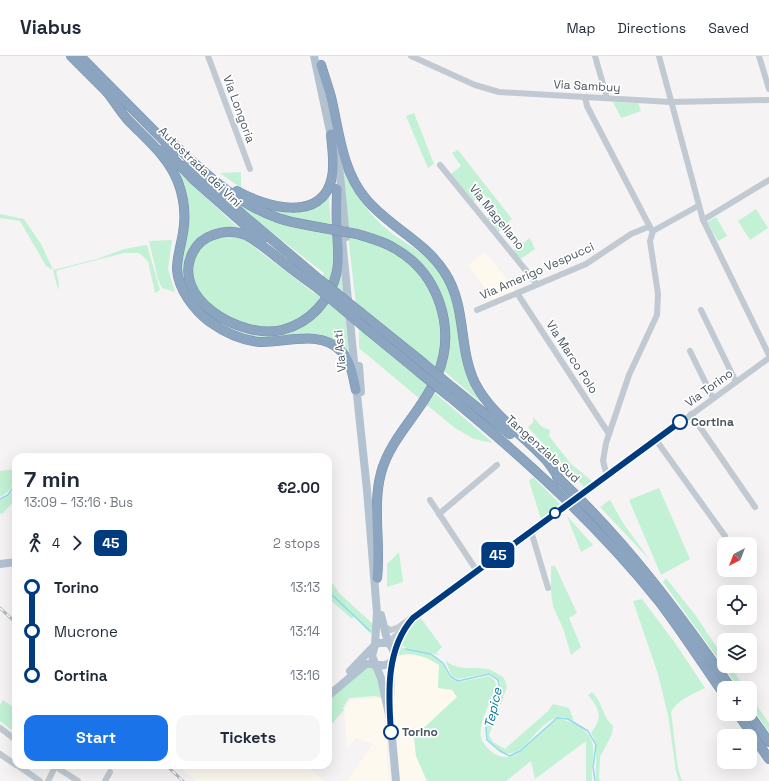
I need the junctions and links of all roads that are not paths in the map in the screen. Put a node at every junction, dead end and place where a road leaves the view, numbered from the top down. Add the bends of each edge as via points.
1 (72, 56) edge
2 (80, 56) edge
3 (208, 56) edge
4 (314, 56) edge
5 (411, 56) edge
6 (595, 56) edge
7 (659, 56) edge
8 (759, 56) edge
9 (320, 60) edge
10 (769, 89) edge
11 (107, 92) junction
12 (585, 96) junction
13 (608, 98) junction
14 (769, 100) edge
15 (126, 102) junction
16 (671, 102) junction
17 (331, 134) junction
18 (176, 146) junction
19 (440, 165) dead end
20 (250, 169) dead end
21 (769, 180) edge
22 (337, 190) junction
23 (698, 206) junction
24 (703, 220) junction
25 (650, 229) junction
26 (320, 280) joint
27 (537, 284) junction
28 (319, 289) junction
29 (517, 293) junction
30 (477, 310) dead end
31 (701, 310) dead end
32 (690, 351) dead end
33 (769, 356) edge
34 (736, 382) junction
35 (356, 390) junction
36 (713, 398) junction
37 (691, 414) junction
38 (609, 434) junction
39 (656, 440) junction
40 (497, 465) dead end
41 (607, 476) junction
42 (561, 481) junction
43 (584, 492) dead end
44 (430, 500) dead end
45 (564, 506) dead end
46 (755, 507) dead end
47 (439, 514) junction
48 (531, 531) junction
49 (725, 536) dead end
50 (12, 562) edge
51 (0, 564) edge
52 (477, 571) junction
53 (377, 578) junction
54 (548, 588) dead end
55 (413, 618) junction
56 (382, 625) junction
57 (406, 625) junction
58 (388, 643) junction
59 (374, 646) junction
60 (395, 654) junction
61 (391, 662) junction
62 (376, 664) junction
63 (726, 681) edge
64 (717, 684) edge
65 (332, 687) edge
66 (332, 692) edge
67 (390, 719) junction
68 (743, 721) edge
69 (754, 721) edge
70 (0, 728) edge
71 (12, 737) edge
72 (769, 742) edge
73 (0, 754) edge
74 (769, 759) edge
75 (12, 762) edge
76 (22, 769) edge
77 (52, 769) edge
78 (60, 769) edge
79 (110, 772) dead end
80 (40, 781) edge
81 (48, 781) edge
82 (78, 781) edge
83 (105, 781) edge
84 (396, 781) edge

1 - 11 highway, Autostrada dei Vini
2 - 15 highway, Autostrada dei Vini
3 - 20 street, Via Longoria
4 - 17 main road, Via Asti
5 - 12 street, Via Sambuy via 492,91
6 - 13 street
7 - 16 street
8 - 10 street
9 - 42 highway via 343,152 358,189 375,209 432,256 445,273 459,307 468,364 483,397 496,414 546,461
9 - 53 main road, Via Asti via 338,152 371,489
11 - 28 highway, Autostrada dei Vini via 194,180
11 - 35 highway via 127,119 162,155 178,182 185,214 177,268 179,281 195,307 214,325 242,339 260,342 306,339 325,341 346,358 351,366
12 - 13 street, Via Sambuy
12 - 25 street via 587,106
13 - 16 street, Via Sambuy
14 - 16 street, Via Sambuy
15 - 18 highway via 146,116
15 - 26 highway, Autostrada dei Vini via 212,187
16 - 23 street
17 - 18 highway via 333,171 329,186 317,201 300,208 269,205 238,192
17 - 22 main road, Via Asti
18 - 53 highway, bridge via 216,181 251,206 283,220 357,234 376,239 394,248 418,266 436,292 445,324 444,356 437,377 396,440 381,472 376,513 380,558
19 - 27 street, Via Magellano
21 - 24 street
22 - 28 highway via 338,263 335,282 322,304 301,322 275,331 259,332 229,323 206,306 195,292 189,280 190,259 200,242 208,237 226,232 237,233 260,244
22 - 35 main road, Via Asti
23 - 24 street
23 - 25 street, Via Amerigo Vespucci
24 - 33 street
25 - 27 street, Via Amerigo Vespucci via 628,236 586,264
25 - 38 street via 658,294 657,315 631,369
26 - 42 highway, Tangenziale Sud, bridge via 514,437
27 - 29 street, Via Amerigo Vespucci
28 - 64 highway, Tangenziale Sud, bridge via 508,444 589,523 658,601
29 - 30 street, Via Amerigo Vespucci
29 - 38 street, Via Marco Polo
31 - 34 street
32 - 36 street
33 - 34 street, Via Torino
34 - 36 street, Via Torino
35 - 59 main road, Via Asti via 377,613
36 - 37 street, Via Torino
37 - 39 street, Via Torino
37 - 46 street
38 - 41 street via 603,465
39 - 41 street, Via Torino
39 - 49 street
40 - 47 street
41 - 43 street, Via Torino
42 - 63 highway, Tangenziale Sud via 632,556
44 - 47 street
45 - 48 street
47 - 52 street
48 - 52 street
48 - 54 street
50 - 51 main road
52 - 55 street
53 - 56 main road, Via Asti
55 - 56 street via 394,629
55 - 57 street
56 - 58 main road, Via Asti
57 - 58 street
57 - 60 street
58 - 59 main road
58 - 60 main road
59 - 62 main road via 372,656
59 - 65 main road
60 - 61 main road
61 - 62 main road via 386,665
61 - 67 main road
62 - 66 main road via 361,667
62 - 67 main road
67 - 84 main road
68 - 74 highway
69 - 72 highway
70 - 71 street
73 - 75 street
76 - 80 street
77 - 81 street
78 - 82 street
79 - 83 street

